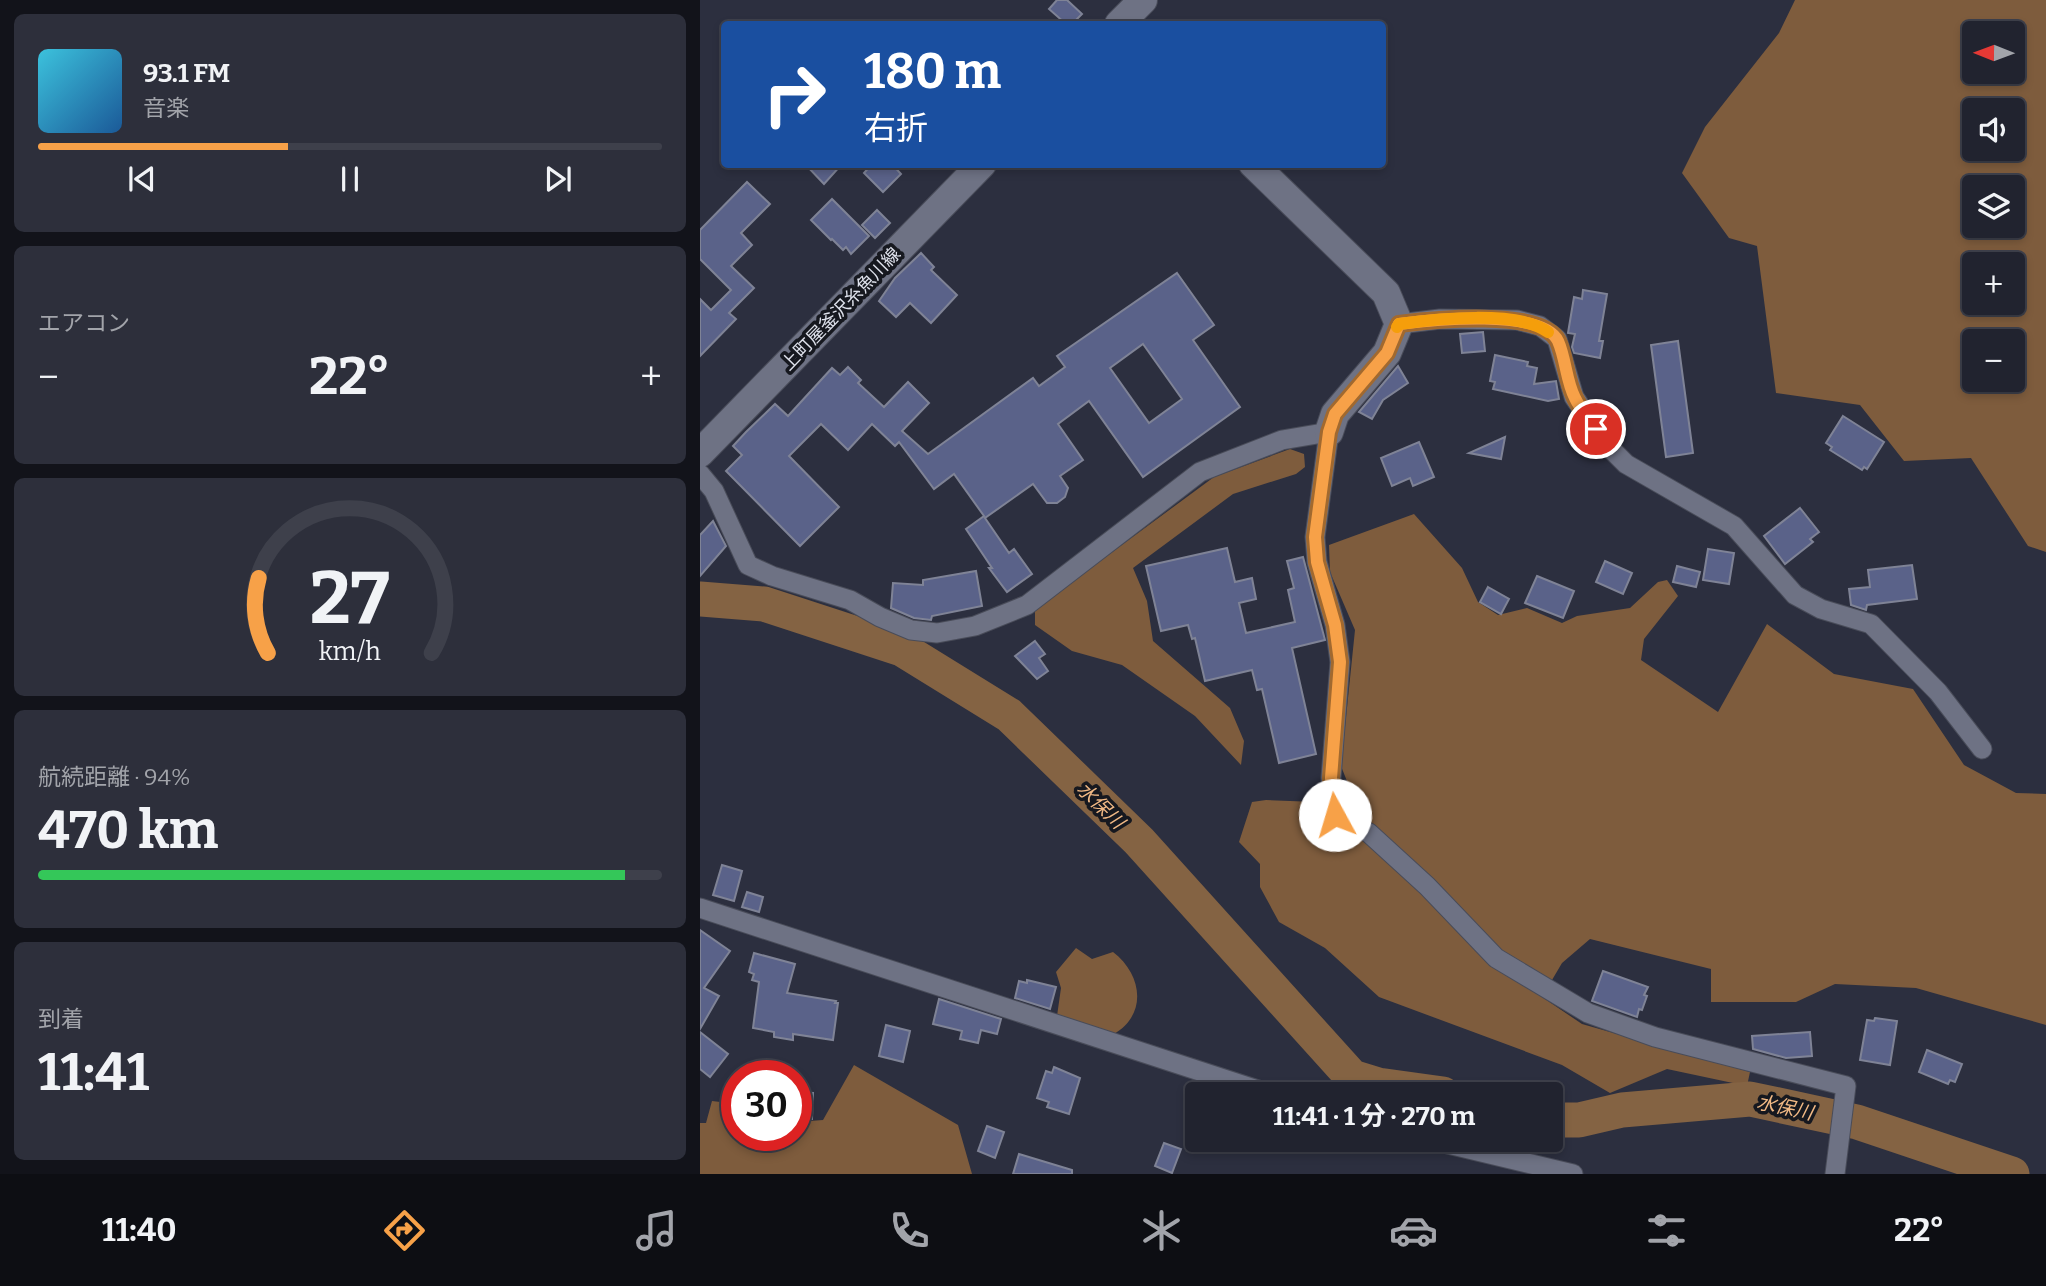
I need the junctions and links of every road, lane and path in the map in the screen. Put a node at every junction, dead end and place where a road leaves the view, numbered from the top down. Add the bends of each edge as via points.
1 (1143, 0) edge
2 (1122, 21) edge
3 (978, 168) edge
4 (1257, 168) edge
5 (1399, 324) junction
6 (1329, 432) junction
7 (700, 453) edge
8 (700, 474) edge
9 (1982, 749) dead end
10 (700, 908) edge
11 (1233, 1082) edge
12 (1481, 1152) edge
13 (1573, 1174) edge
14 (1835, 1174) edge

1 - 2 main road
3 - 7 main road, 上町屋釜沢糸魚川線
4 - 5 main road via 1386,293
5 - 6 main road via 1387,353 1335,414
5 - 9 street via 1440,319 1517,320 1540,326 1557,339 1574,397 1616,455 1734,526 1795,594 1821,609 1871,624 1938,692
6 - 8 street via 1282,440 1200,472 1027,605 975,626 937,633 911,630 850,600 748,565 714,491
6 - 14 street via 1315,537 1340,662 1331,778 1335,815 1369,833 1496,958 1588,1013 1655,1037 1846,1086
10 - 11 street
12 - 13 street

